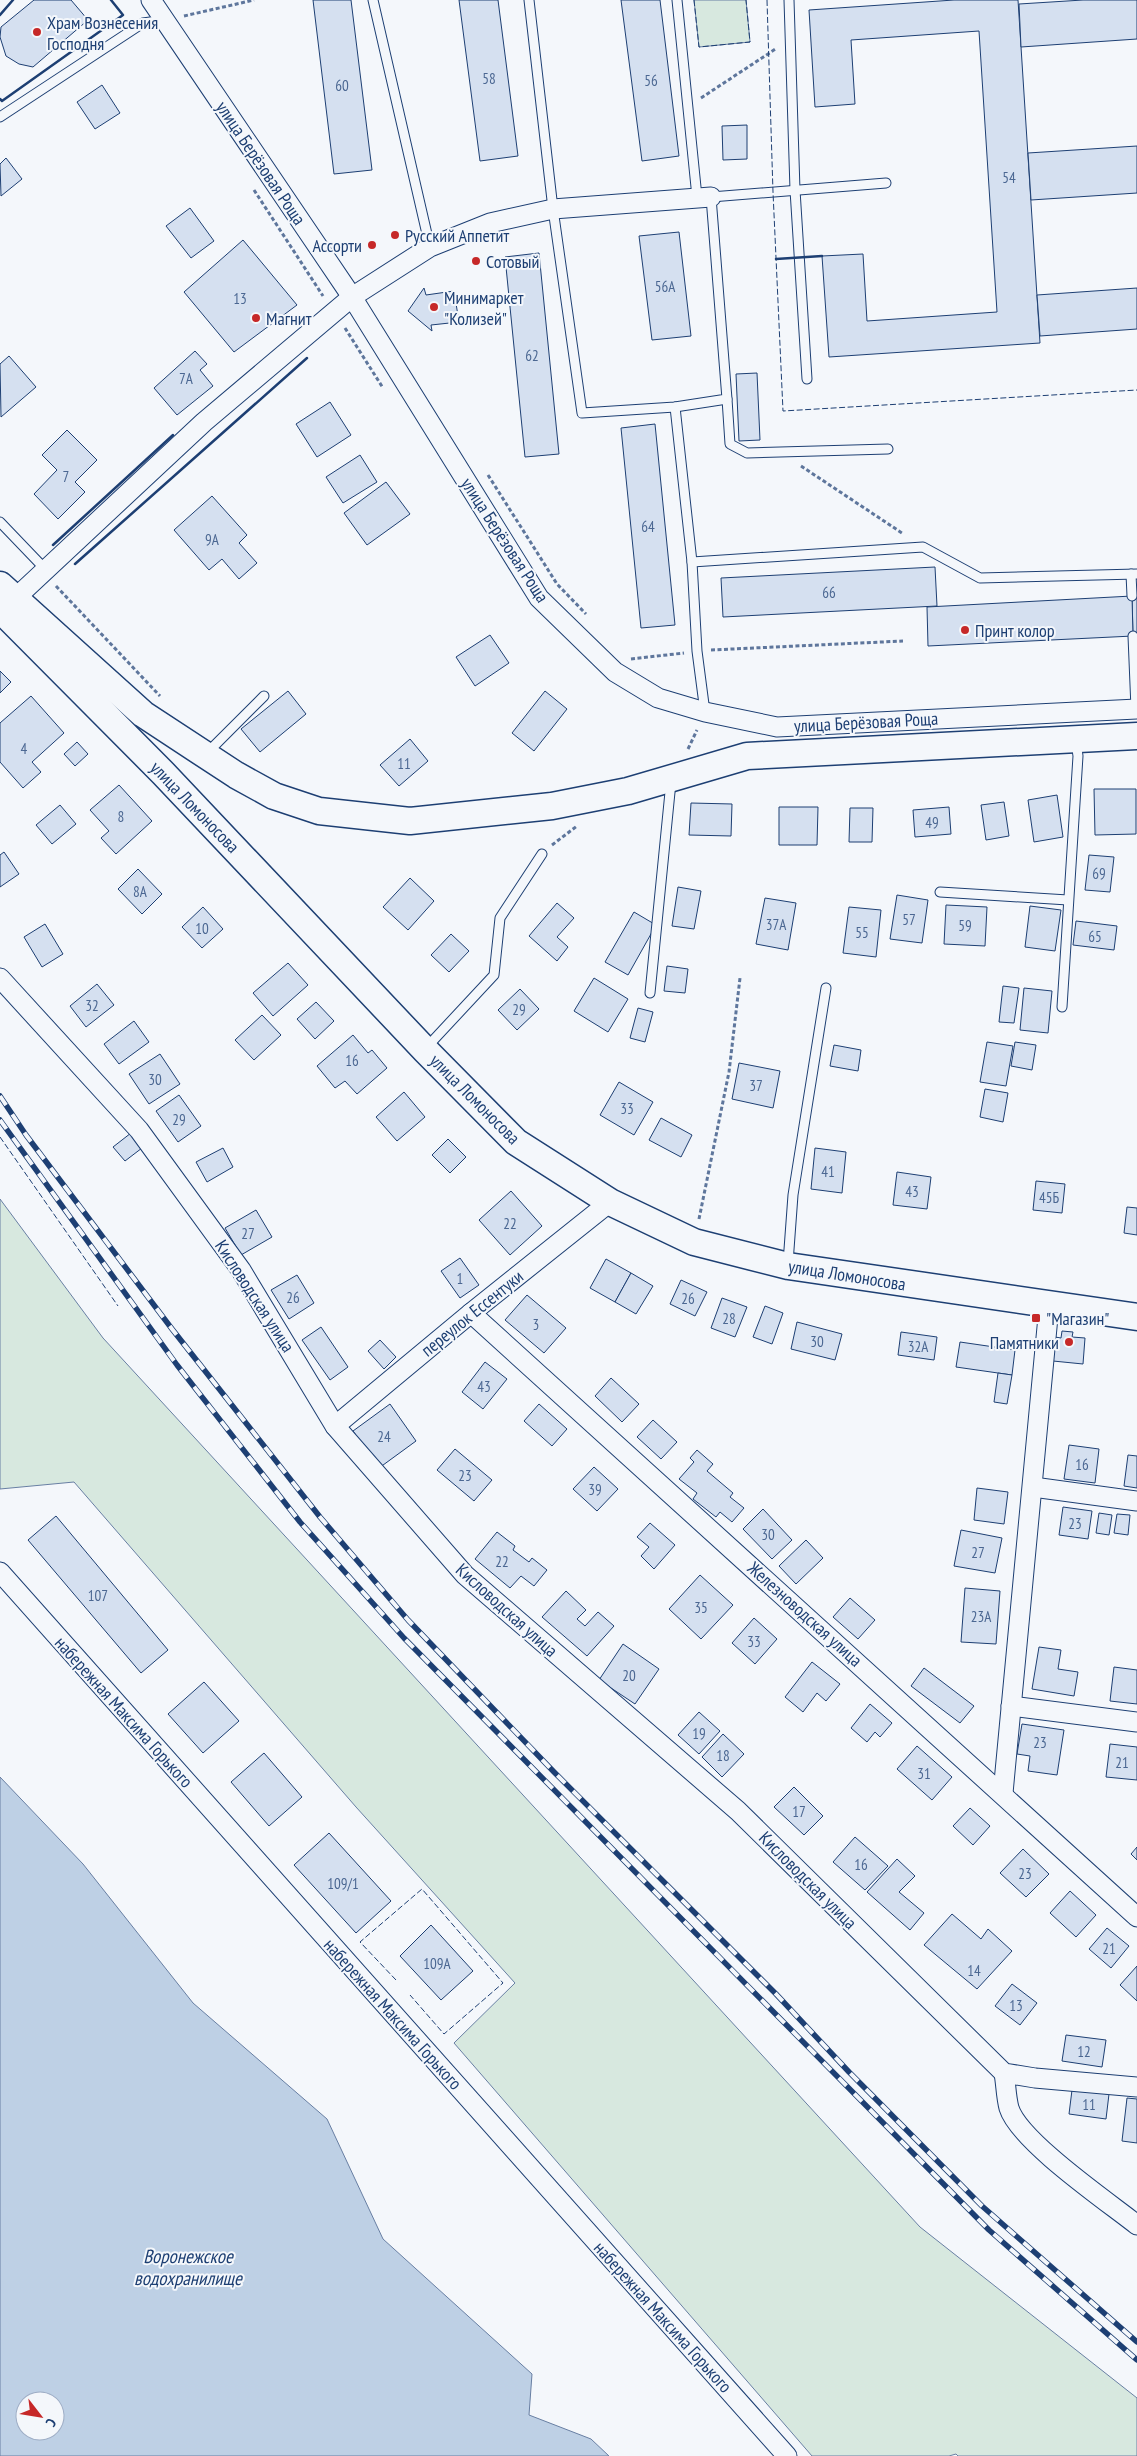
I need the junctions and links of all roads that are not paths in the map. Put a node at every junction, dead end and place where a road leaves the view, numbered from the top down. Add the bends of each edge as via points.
1 (151, 0) edge
2 (373, 0) edge
3 (530, 0) edge
4 (677, 0) edge
5 (788, 0) edge
6 (166, 20) junction
7 (0, 117) edge
8 (886, 183) dead end
9 (795, 190) junction
10 (704, 197) junction
11 (553, 209) junction
12 (430, 247) junction
13 (352, 296) junction
14 (807, 379) dead end
15 (727, 399) junction
16 (675, 407) junction
17 (888, 449) dead end
18 (0, 522) edge
19 (692, 562) junction
20 (41, 573) junction
21 (1134, 574) edge
22 (1132, 596) dead end
23 (4, 601) edge
24 (1134, 636) dead end
25 (264, 696) dead end
26 (1136, 709) edge
27 (705, 712) junction
28 (1137, 736) edge
29 (1075, 739) junction
30 (205, 755) junction
31 (675, 776) junction
32 (542, 854) dead end
33 (940, 892) dead end
34 (1068, 900) junction
35 (0, 978) edge
36 (826, 988) dead end
37 (650, 993) dead end
38 (1062, 1007) dead end
39 (425, 1050) junction
40 (610, 1202) junction
41 (788, 1266) junction
42 (1049, 1306) junction
43 (471, 1313) junction
44 (1137, 1318) edge
45 (335, 1426) junction
46 (1033, 1487) junction
47 (1137, 1501) edge
48 (0, 1572) edge
49 (1011, 1706) junction
50 (1137, 1722) edge
51 (1003, 1793) junction
52 (1137, 1917) edge
53 (1004, 2073) junction
54 (1137, 2087) edge
55 (1137, 2225) edge
56 (787, 2456) edge

1 - 6 street, улица Берёзовая Роща
2 - 12 lane
3 - 11 lane
4 - 10 lane via 688,107
5 - 9 lane
6 - 7 lane via 143,22
6 - 13 street, улица Берёзовая Роща
8 - 9 lane
9 - 10 lane
9 - 14 lane
10 - 11 street
10 - 15 lane
11 - 12 street via 490,223
11 - 16 lane via 582,413
12 - 13 street
13 - 20 street via 204,422
13 - 27 street, улица Берёзовая Роща via 539,598 615,672 658,698
15 - 16 lane
15 - 17 lane via 730,444 747,453
16 - 19 lane
18 - 20 lane
19 - 21 lane via 923,546 980,578
19 - 27 lane via 697,651
20 - 23 street
21 - 22 lane
23 - 30 main road via 143,714
23 - 39 main road, улица Ломоносова
24 - 26 lane
25 - 30 lane
26 - 27 street, улица Берёзовая Роща via 777,726
28 - 29 main road
29 - 31 main road via 747,756
29 - 34 lane via 1078,756
30 - 31 main road via 274,796 319,811 410,821 552,806 628,791
31 - 37 lane
32 - 39 lane via 500,918 494,975
33 - 34 lane
34 - 38 lane
35 - 45 street, Кисловодская улица via 139,1130 241,1270
36 - 41 lane via 793,1195
39 - 40 main road, улица Ломоносова via 516,1142
40 - 41 main road, улица Ломоносова via 694,1242
40 - 43 street, переулок Ессентуки
41 - 42 main road, улица Ломоносова
42 - 44 main road, улица Ломоносова
42 - 46 street
43 - 45 street, переулок Ессентуки
43 - 51 street, Железноводская улица
45 - 53 street, Кисловодская улица via 465,1575 738,1810
46 - 47 street
46 - 49 street
48 - 56 street, набережная Максима Горького
49 - 50 street
49 - 51 street
51 - 52 street, Железноводская улица
53 - 54 street
53 - 55 street via 1009,2109 1022,2128 1044,2151

